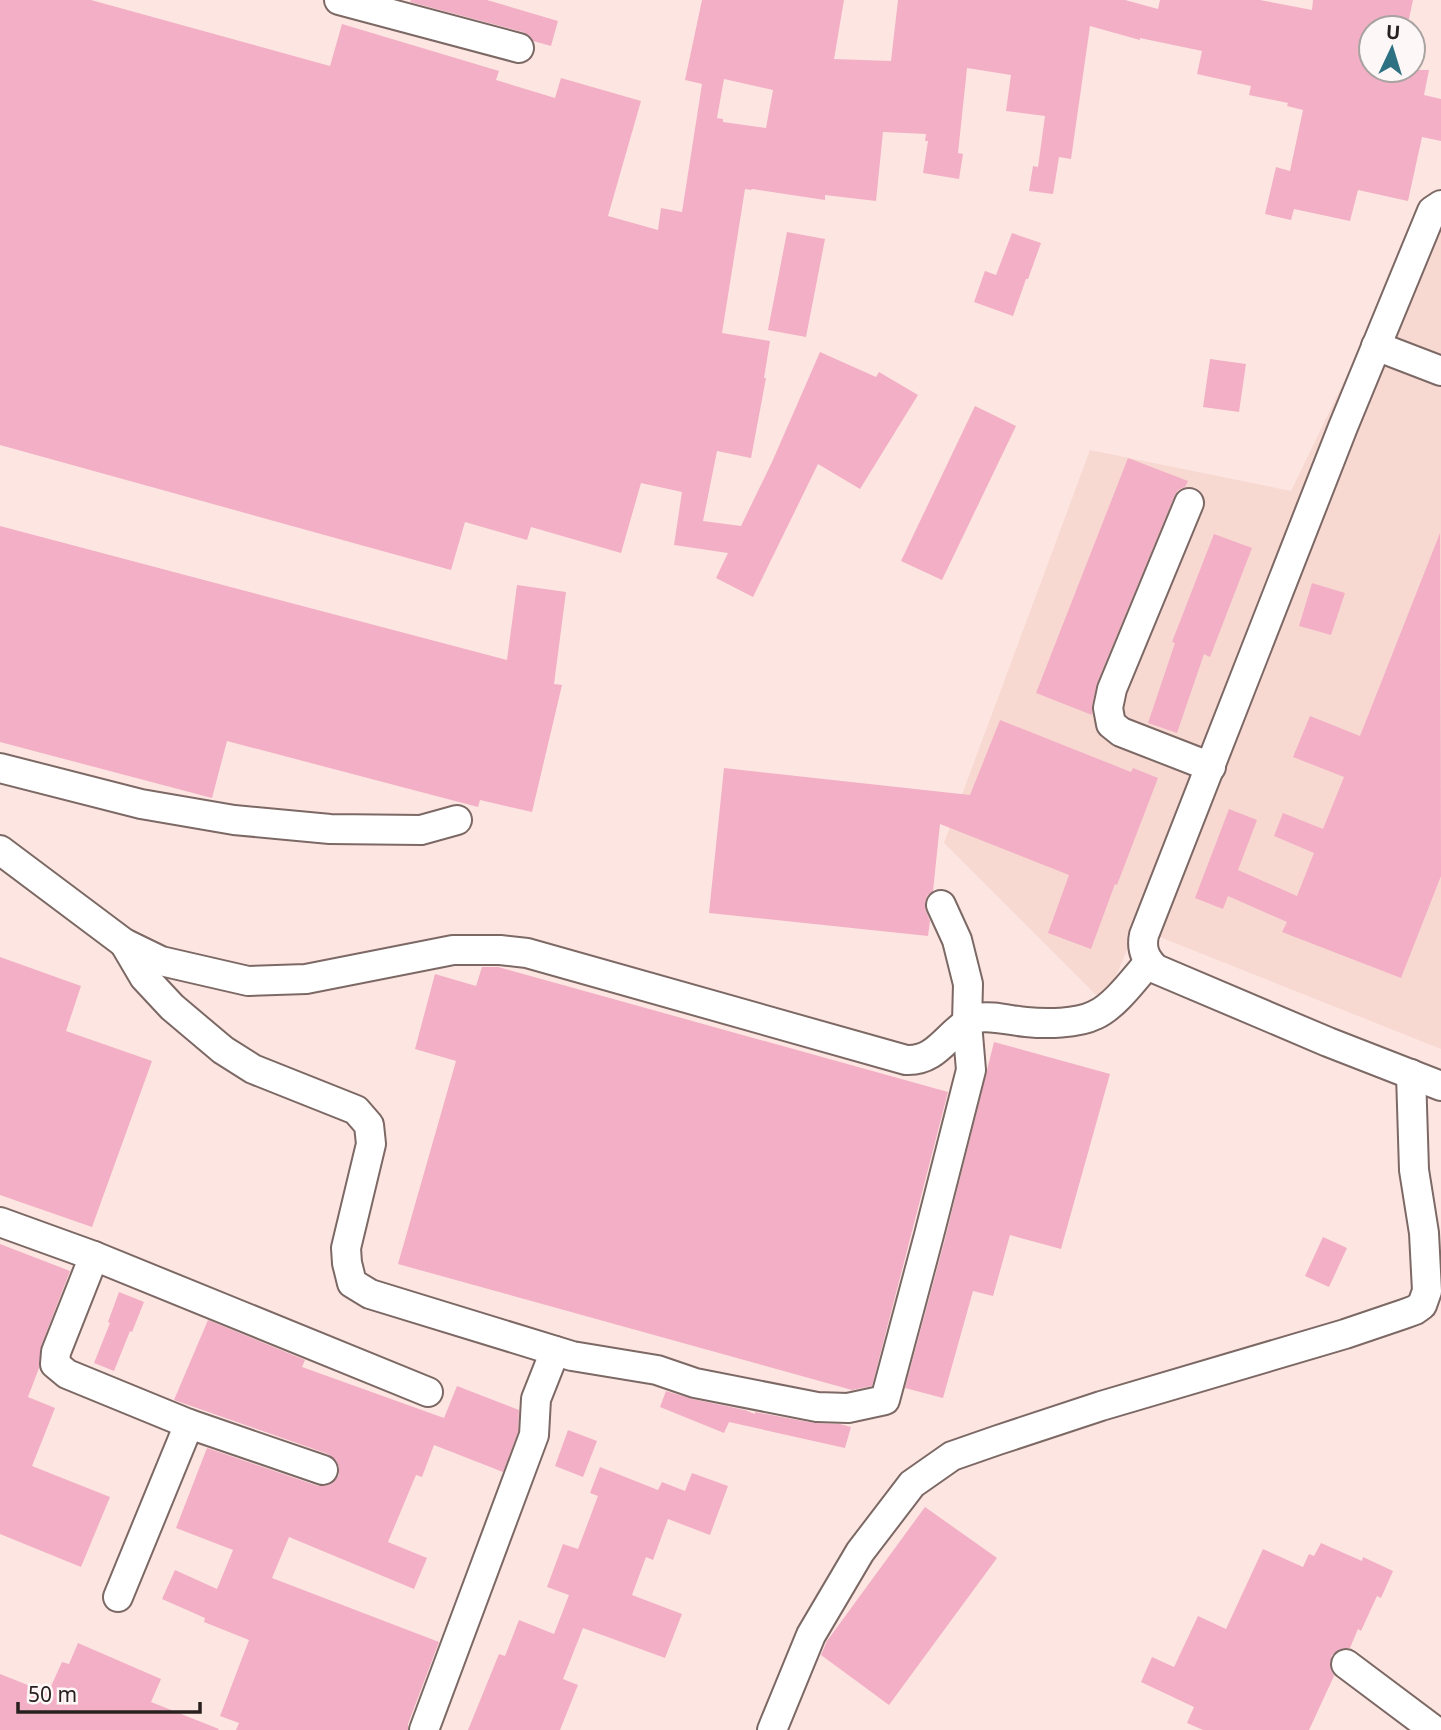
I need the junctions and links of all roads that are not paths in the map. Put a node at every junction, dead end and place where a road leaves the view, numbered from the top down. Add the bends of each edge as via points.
1 (339, 0) edge
2 (519, 48) dead end
3 (1441, 205) edge
4 (1376, 346) junction
5 (1441, 371) edge
6 (1189, 503) dead end
7 (1211, 767) junction
8 (0, 768) edge
9 (457, 820) dead end
10 (0, 850) edge
11 (941, 905) dead end
12 (124, 943) junction
13 (1149, 962) junction
14 (967, 1023) junction
15 (1411, 1074) junction
16 (1441, 1086) edge
17 (0, 1222) edge
18 (94, 1256) junction
19 (555, 1351) junction
20 (428, 1392) dead end
21 (189, 1424) junction
22 (323, 1469) dead end
23 (118, 1597) dead end
24 (1346, 1664) dead end
25 (425, 1730) edge
26 (772, 1730) edge
27 (1434, 1730) edge

1 - 2 street
3 - 4 street via 1433,211
4 - 5 street
4 - 7 street
6 - 7 street via 1108,708 1111,724 1121,732
7 - 13 street via 1144,935 1142,945
8 - 9 street via 141,804 234,820 330,829 421,830
10 - 12 street
11 - 14 street via 957,940 968,984
12 - 14 street via 161,961 248,981 306,979 453,950 527,953 916,1061 927,1058
12 - 19 street via 144,977 223,1050 253,1069 356,1110 369,1125 371,1144 346,1248 352,1283 370,1294
13 - 14 street via 1119,997 1096,1015 1066,1022 981,1017
13 - 15 street via 1156,969
14 - 19 street via 971,1070 884,1400 848,1408 817,1407
15 - 16 street
15 - 26 street via 1427,1292 1422,1305 1345,1334 1101,1406 952,1456 912,1484 860,1552 811,1636
17 - 18 street
18 - 20 street
18 - 21 street via 55,1364 67,1374
19 - 25 street via 536,1399 534,1435
21 - 22 street
21 - 23 street
24 - 27 street

